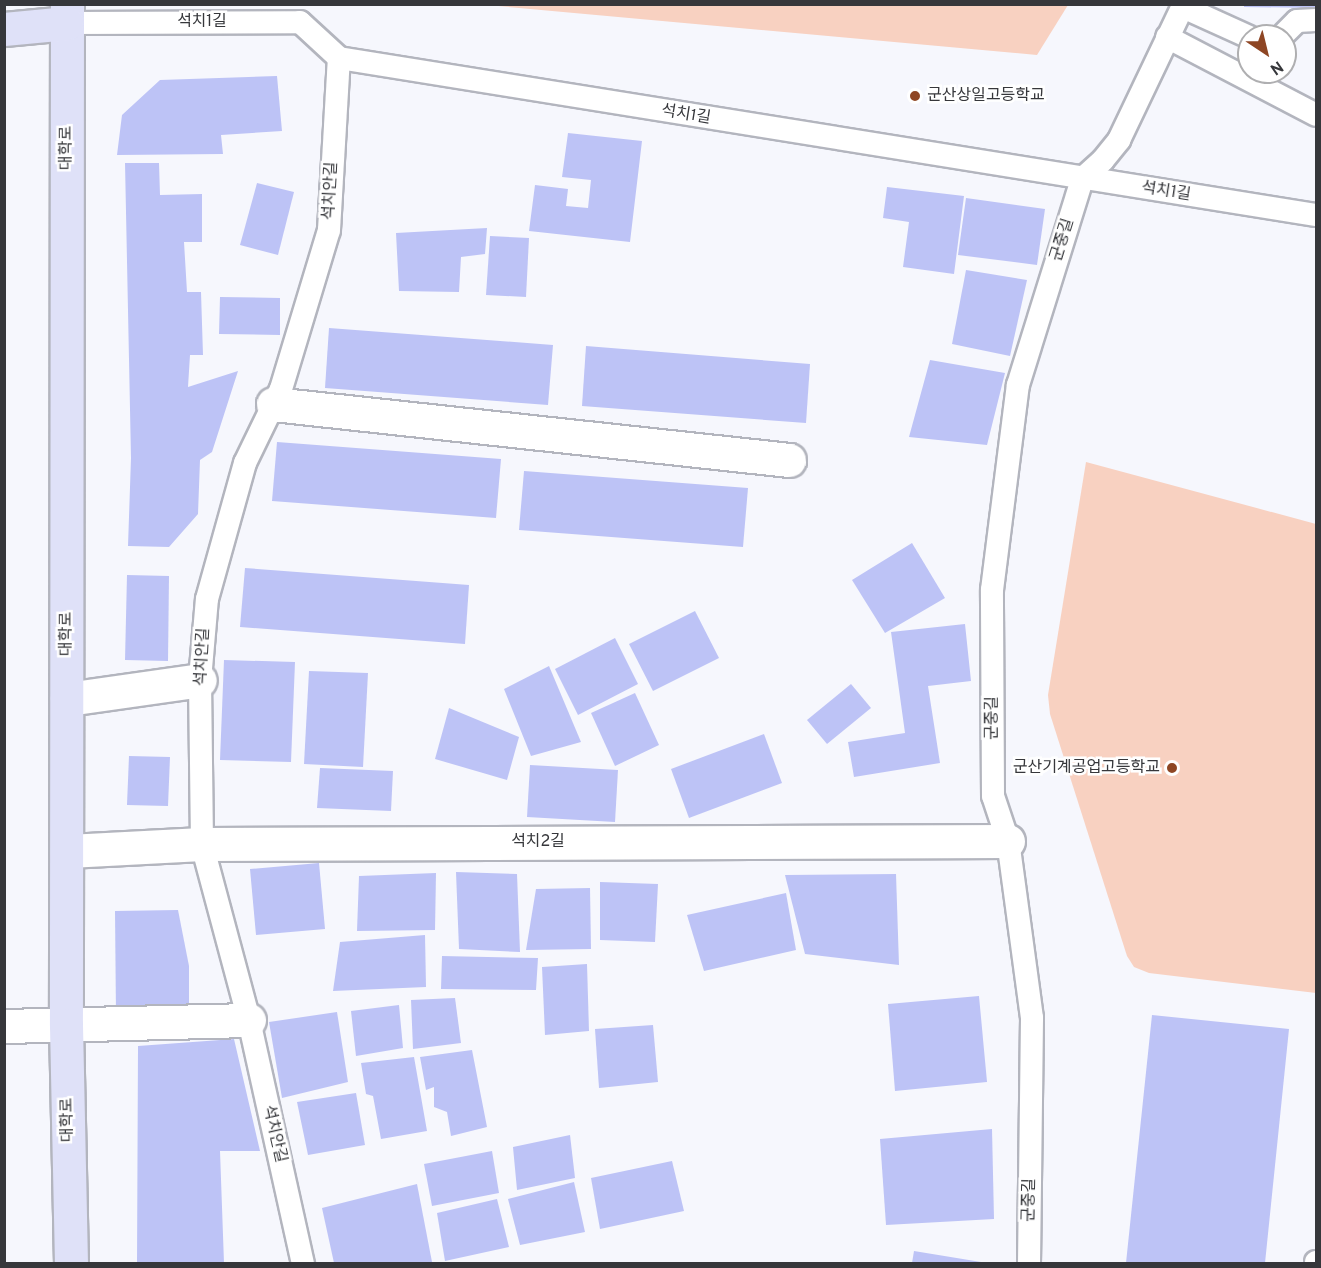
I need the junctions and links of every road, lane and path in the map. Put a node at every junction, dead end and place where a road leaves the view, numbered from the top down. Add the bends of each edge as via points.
1 (1184, 6) edge
2 (67, 14) edge
3 (1317, 20) edge
4 (1294, 24) edge
5 (4, 28) edge
6 (1237, 31) edge
7 (1167, 37) junction
8 (339, 58) junction
9 (1317, 115) edge
10 (1082, 180) junction
11 (1317, 215) edge
12 (273, 404) junction
13 (789, 460) dead end
14 (200, 680) junction
15 (67, 699) junction
16 (1008, 841) junction
17 (202, 844) junction
18 (68, 851) junction
19 (249, 1020) junction
20 (66, 1025) junction
21 (4, 1026) edge
22 (71, 1263) edge
23 (303, 1263) edge
24 (1029, 1263) edge

1 - 6 lane
1 - 7 lane
2 - 5 street
2 - 8 lane, 석치1길 via 300,22
2 - 15 street, 대학로
3 - 4 lane
7 - 9 lane
7 - 10 lane via 1119,140
8 - 10 lane, 석치1길
8 - 12 lane, 석치안길 via 329,230 281,389
10 - 11 lane, 석치1길
10 - 16 lane, 군중길 via 1018,385 992,590 993,796
12 - 13 street
12 - 14 lane, 석치안길 via 245,463 207,598
14 - 15 street
14 - 17 lane, 석치안길
15 - 18 street, 대학로
16 - 17 street, 석치2길
16 - 24 lane, 군중길 via 1032,1018
17 - 18 street, 석치2길
17 - 19 lane, 석치안길
18 - 20 street, 대학로
19 - 20 street
19 - 23 lane, 석치안길
20 - 21 street
20 - 22 street, 대학로

